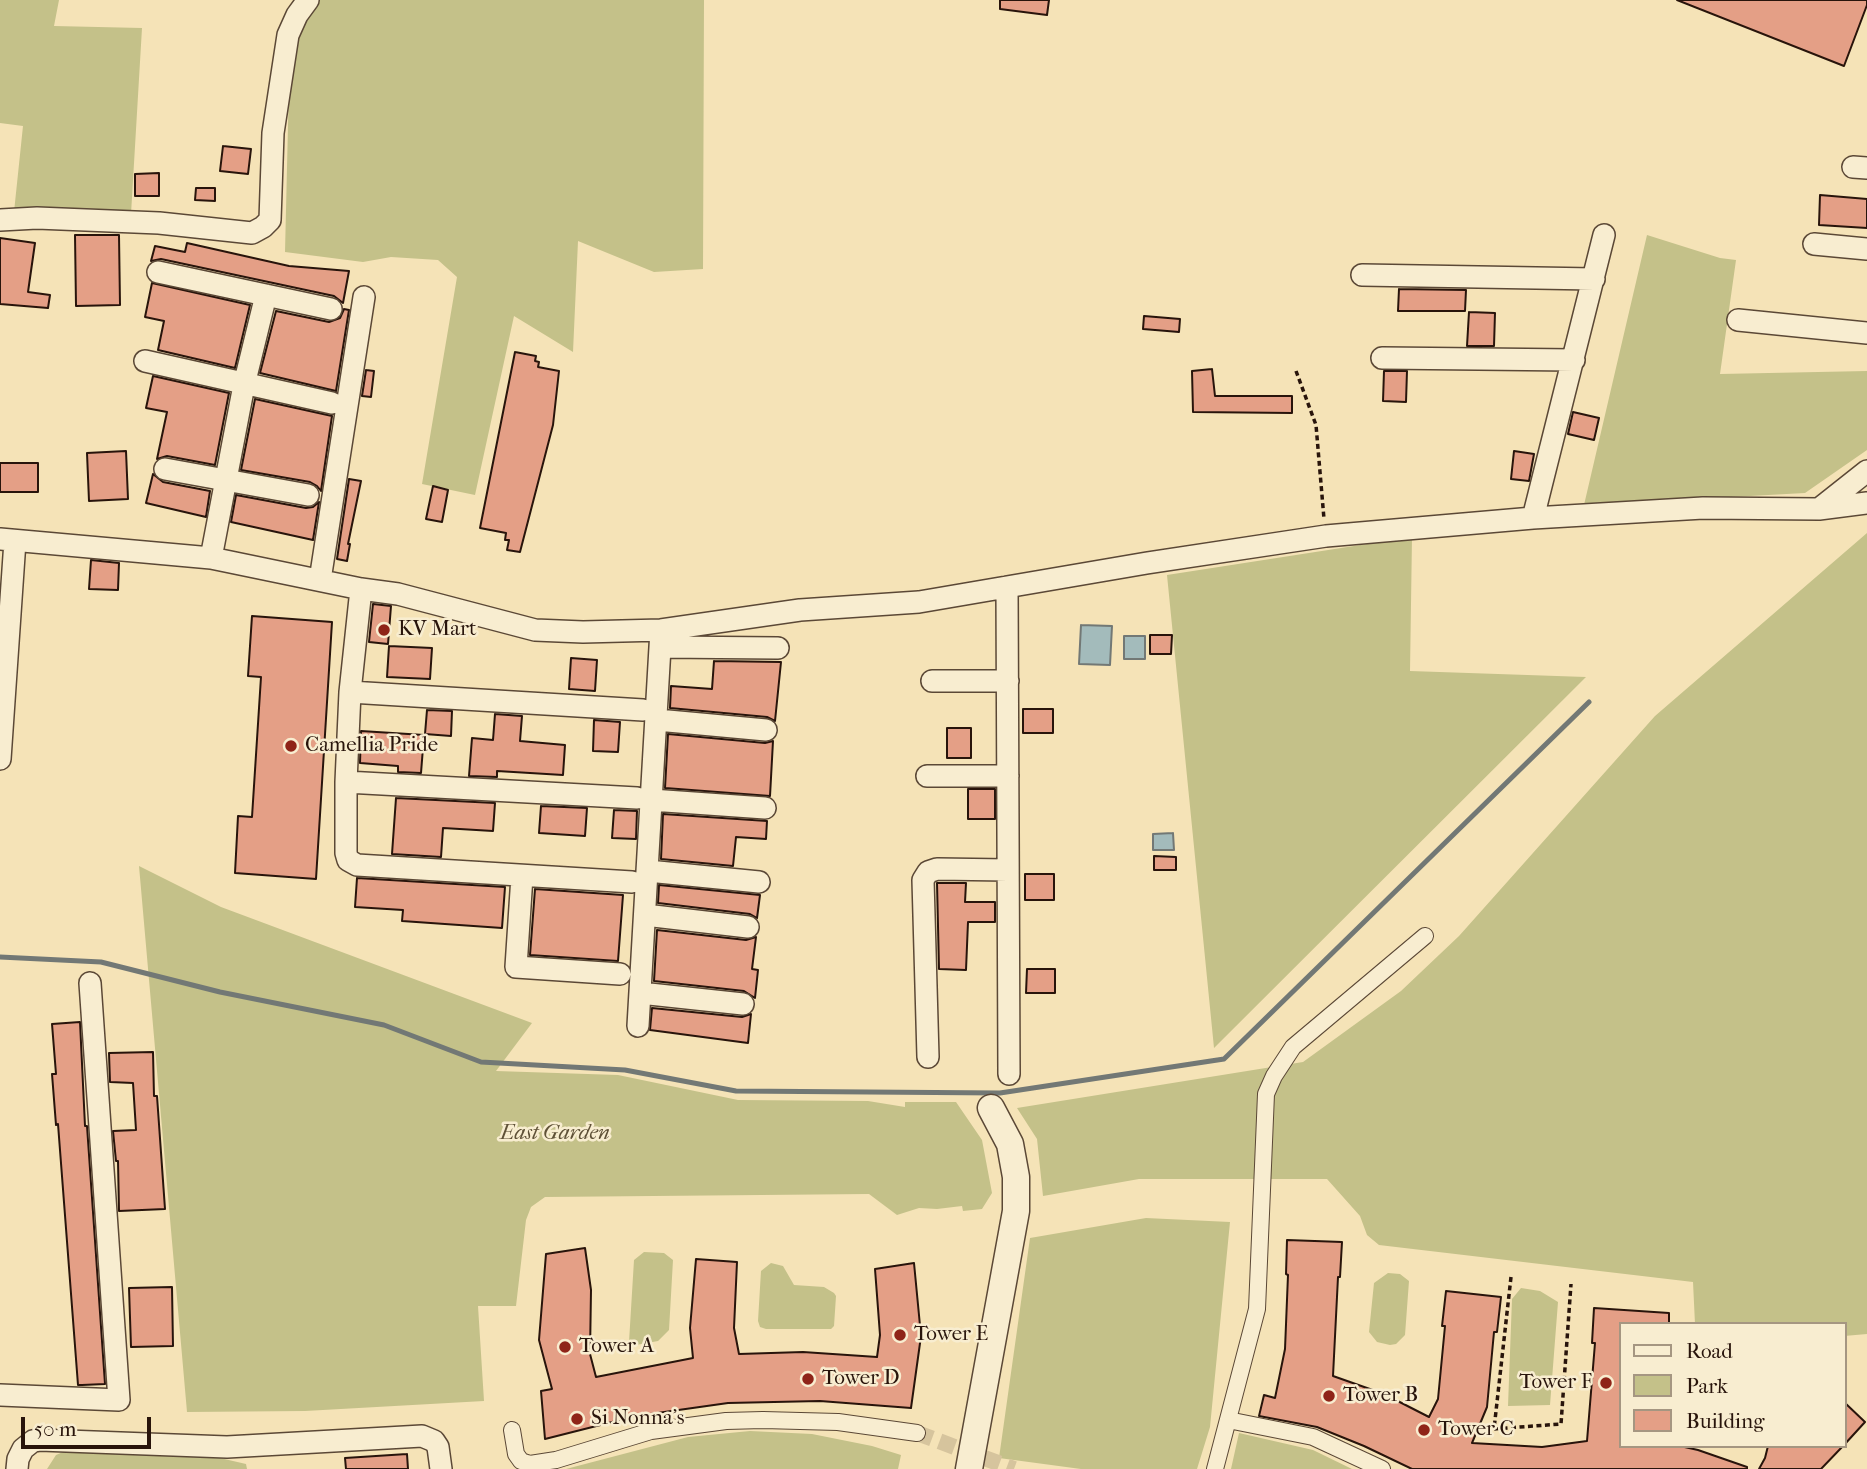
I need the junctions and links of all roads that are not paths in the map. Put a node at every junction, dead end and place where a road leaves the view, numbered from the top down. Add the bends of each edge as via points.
1 (308, 0) edge
2 (0, 220) edge
3 (1604, 235) dead end
4 (1814, 244) dead end
5 (1867, 249) edge
6 (158, 272) dead end
7 (1362, 275) dead end
8 (1594, 279) junction
9 (266, 295) junction
10 (364, 297) dead end
11 (331, 309) dead end
12 (1738, 320) dead end
13 (1867, 333) edge
14 (1382, 358) dead end
15 (1574, 359) junction
16 (145, 361) dead end
17 (244, 385) junction
18 (332, 403) dead end
19 (165, 469) dead end
20 (1867, 471) edge
21 (226, 480) junction
22 (1867, 491) edge
23 (308, 495) dead end
24 (1856, 505) edge
25 (1819, 509) junction
26 (1533, 518) junction
27 (8, 540) edge
28 (211, 558) junction
29 (320, 579) junction
30 (1007, 587) junction
31 (361, 589) junction
32 (661, 639) junction
33 (778, 648) dead end
34 (932, 681) dead end
35 (1008, 681) junction
36 (350, 692) junction
37 (650, 715) junction
38 (766, 730) dead end
39 (0, 759) edge
40 (927, 776) dead end
41 (1008, 776) junction
42 (346, 782) junction
43 (644, 799) junction
44 (765, 808) dead end
45 (1009, 870) junction
46 (522, 876) junction
47 (640, 877) junction
48 (759, 881) dead end
49 (645, 915) junction
50 (748, 927) dead end
51 (1425, 936) dead end
52 (621, 974) dead end
53 (90, 983) dead end
54 (640, 993) junction
55 (743, 1004) dead end
56 (638, 1026) dead end
57 (928, 1057) dead end
58 (1009, 1074) dead end
59 (991, 1108) dead end
60 (0, 1395) edge
61 (1228, 1420) junction
62 (512, 1430) dead end
63 (917, 1433) tunnel mouth
64 (519, 1459) junction
65 (17, 1469) edge
66 (441, 1469) edge
67 (506, 1469) edge
68 (969, 1469) edge
69 (1214, 1469) edge
70 (1382, 1469) edge

1 - 2 street via 288,35 273,133 270,220 263,227 252,233 159,223
3 - 8 street
4 - 5 street
6 - 9 street
7 - 8 street
8 - 15 street
9 - 11 street
9 - 17 street
10 - 29 street
12 - 13 street
14 - 15 street
15 - 26 street
16 - 17 street
17 - 18 street
17 - 21 street
19 - 21 street
20 - 25 street
21 - 23 street
21 - 28 street
22 - 24 street
24 - 25 street
25 - 26 street via 1703,508
26 - 30 street via 1326,536
27 - 28 street
27 - 39 street
28 - 29 street
29 - 31 street
30 - 32 street via 919,602 800,610
30 - 35 street
31 - 32 street via 398,594 535,630
31 - 36 street
32 - 33 street
32 - 37 street
34 - 35 street
35 - 41 street
36 - 37 street
36 - 42 street
37 - 38 street
37 - 43 street
40 - 41 street
41 - 45 street
42 - 43 street
42 - 46 street via 346,853 356,865
43 - 44 street
43 - 47 street
45 - 57 street via 937,869 923,880
45 - 58 street
46 - 47 street
46 - 52 street via 516,967
47 - 48 street
47 - 49 street
49 - 50 street
49 - 54 street
51 - 61 street via 1293,1047 1266,1094 1257,1309
53 - 60 street via 119,1400
54 - 55 street
54 - 56 street
59 - 68 street via 1010,1144 1016,1212
61 - 69 street
61 - 70 street via 1313,1437
62 - 64 street
63 - 64 street via 838,1422 726,1421 651,1431 556,1460 530,1464
64 - 67 street
65 - 66 street via 23,1449 40,1440 227,1447 422,1436 438,1447

